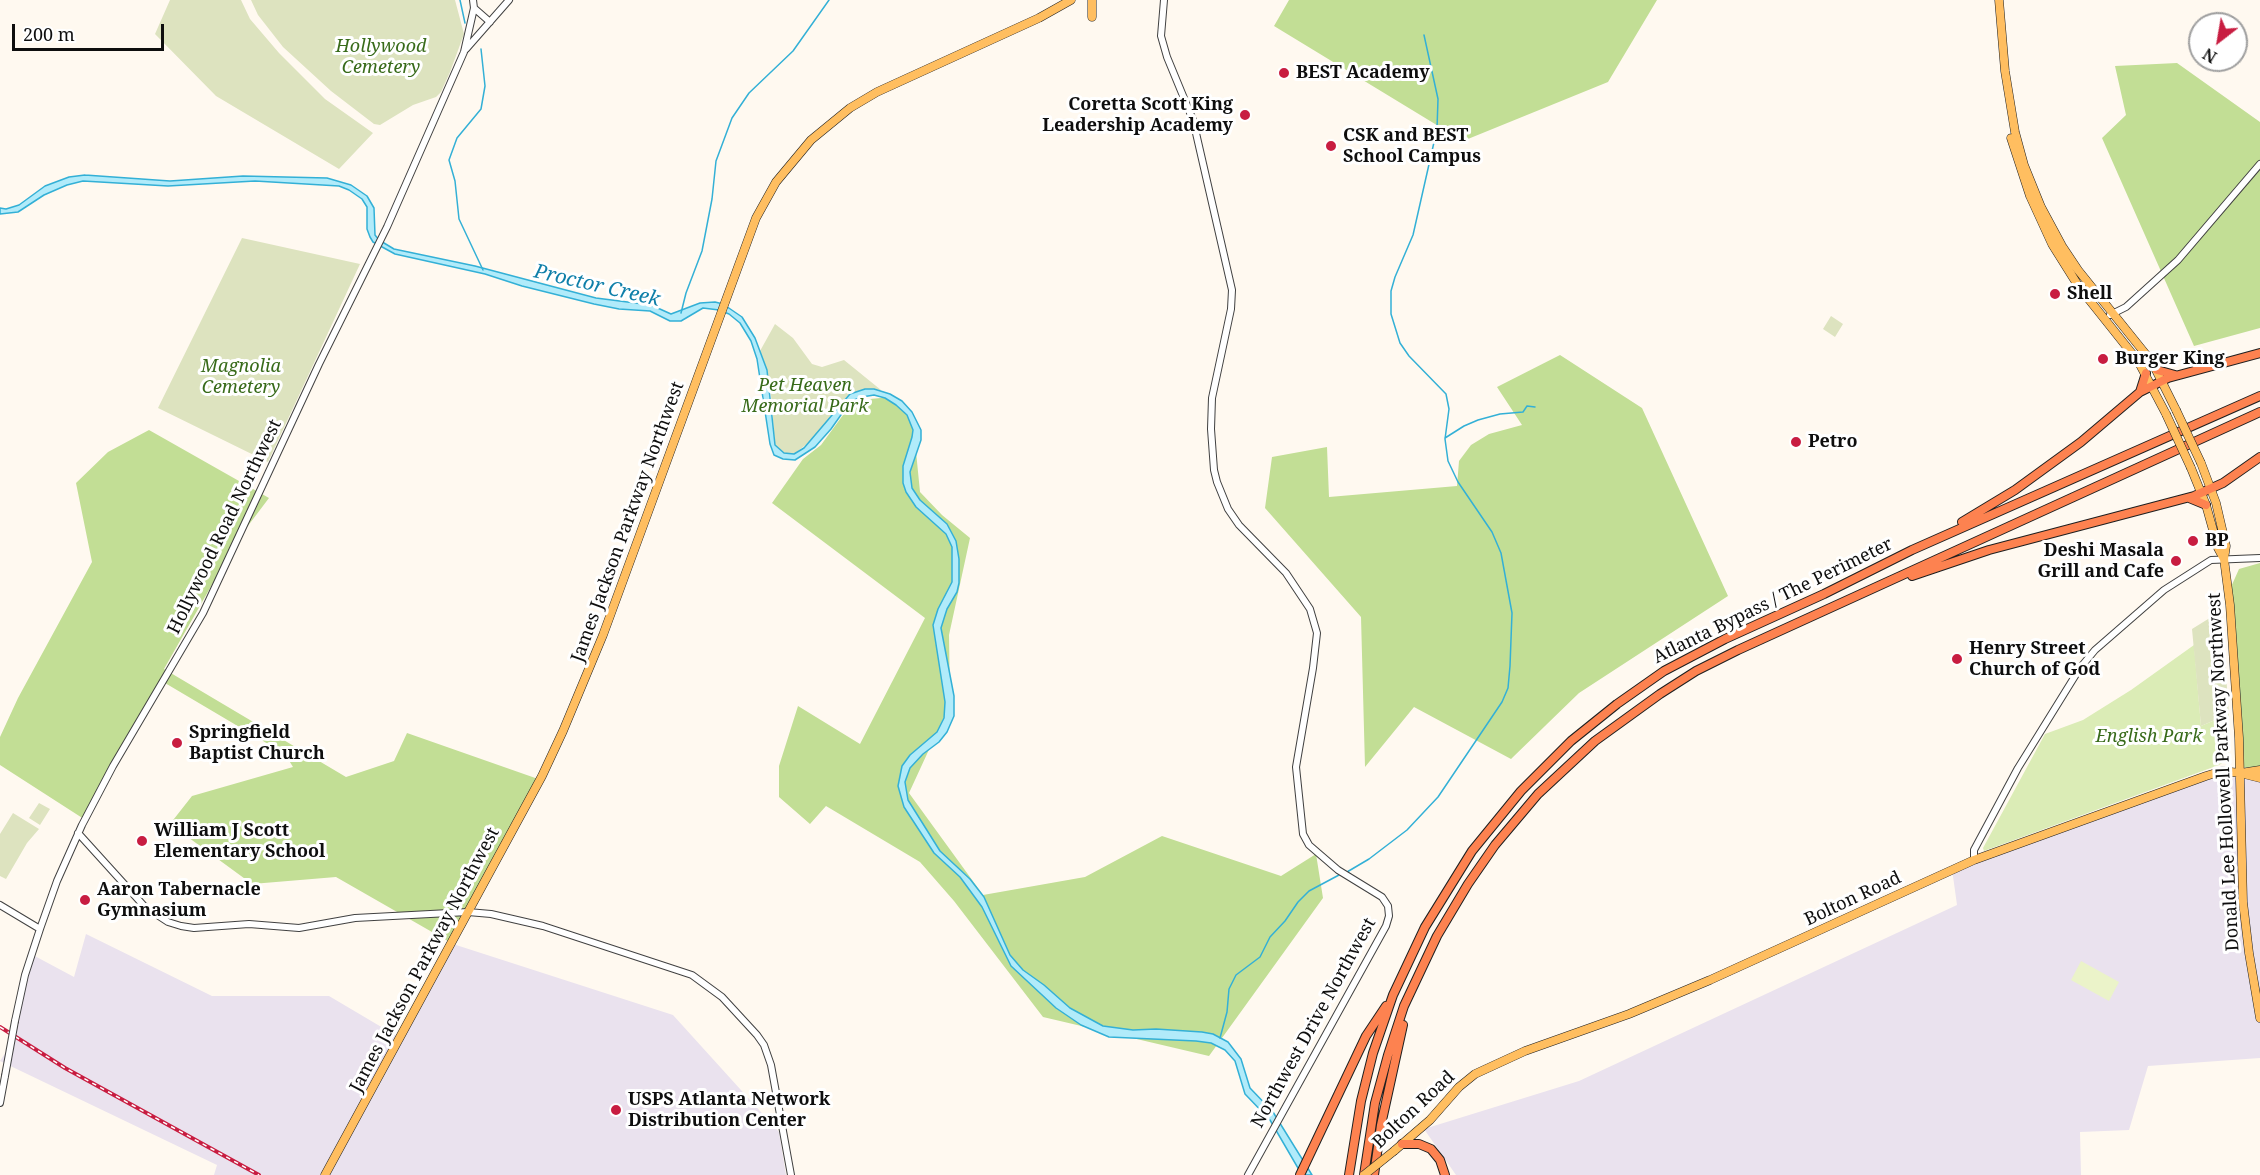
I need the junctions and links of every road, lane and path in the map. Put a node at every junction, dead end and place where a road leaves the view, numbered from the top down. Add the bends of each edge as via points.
1 (509, 0) edge
2 (1071, 0) edge
3 (1092, 0) edge
4 (1164, 0) edge
5 (1999, 0) edge
6 (473, 4) edge
7 (1092, 17) dead end
8 (490, 22) junction
9 (464, 52) junction
10 (2005, 71) junction
11 (2260, 164) edge
12 (2113, 314) junction
13 (2104, 316) junction
14 (2260, 353) edge
15 (2157, 370) junction
16 (2146, 373) junction
17 (2178, 375) junction
18 (2163, 380) junction
19 (2152, 385) junction
20 (2140, 392) junction
21 (2260, 396) edge
22 (2260, 412) edge
23 (2260, 457) edge
24 (2212, 489) junction
25 (2202, 494) junction
26 (2189, 498) junction
27 (2206, 505) junction
28 (1912, 550) junction
29 (2260, 558) edge
30 (2224, 559) junction
31 (1869, 590) junction
32 (2260, 770) edge
33 (2240, 773) junction
34 (2260, 778) edge
35 (78, 833) junction
36 (1974, 860) junction
37 (0, 905) edge
38 (468, 912) junction
39 (40, 929) junction
40 (1412, 988) junction
41 (1393, 995) junction
42 (2260, 1018) edge
43 (0, 1103) edge
44 (1402, 1144) junction
45 (326, 1175) edge
46 (791, 1175) edge
47 (1248, 1175) edge
48 (1300, 1175) edge
49 (1349, 1175) edge
50 (1364, 1175) edge
51 (1374, 1175) edge
52 (1445, 1175) edge

1 - 8 street
2 - 38 main road, James Jackson Parkway Northwest via 850,108 798,153 764,201 584,686 542,776
3 - 7 main road
4 - 47 street, Northwest Drive Northwest via 1161,36 1192,120 1232,290 1212,398 1217,482 1228,509 1286,573 1310,609 1316,626 1316,651 1296,767 1303,834 1309,845 1338,870 1382,897 1389,916
5 - 10 main road, Donald Lee Hollowell Parkway Northwest
6 - 8 street
6 - 9 street, Hollywood Road Northwest
8 - 9 street
9 - 35 street, Hollywood Road Northwest via 374,254 203,613
10 - 12 main road, Donald Lee Hollowell Parkway Northwest via 2017,141 2041,207 2067,254
10 - 13 main road, Donald Lee Hollowell Parkway Northwest via 2008,125 2030,196 2060,259
11 - 12 street via 2178,260
12 - 13 street
12 - 15 main road, Donald Lee Hollowell Parkway Northwest
13 - 16 main road, Donald Lee Hollowell Parkway Northwest
14 - 17 highway
15 - 17 highway
15 - 18 main road, Donald Lee Hollowell Parkway Northwest
16 - 19 main road, Donald Lee Hollowell Parkway Northwest
16 - 20 highway
17 - 18 highway
18 - 19 highway
18 - 24 main road, Donald Lee Hollowell Parkway Northwest, bridge
19 - 20 highway
19 - 25 main road, Donald Lee Hollowell Parkway Northwest, bridge
20 - 28 highway via 2015,490
21 - 28 highway, Atlanta Bypass / The Perimeter
22 - 31 highway, Atlanta Bypass / The Perimeter
23 - 24 highway
24 - 25 highway
24 - 30 main road, Donald Lee Hollowell Parkway Northwest via 2226,546
25 - 26 highway
25 - 27 main road, Donald Lee Hollowell Parkway Northwest
26 - 27 highway
26 - 31 highway via 1989,550
27 - 30 main road, Donald Lee Hollowell Parkway Northwest
28 - 41 highway, Atlanta Bypass / The Perimeter via 1664,671 1571,741 1521,791 1472,851 1425,927
29 - 30 street
30 - 33 main road, Donald Lee Hollowell Parkway Northwest
30 - 36 street via 2211,560 2164,590 2112,634 2080,668 2018,768 1974,850
31 - 40 highway, Atlanta Bypass / The Perimeter via 1696,671 1626,716 1577,756 1539,794 1481,864 1437,936
32 - 33 main road
33 - 34 main road
33 - 36 main road, Bolton Road via 2222,771 2206,776
33 - 42 main road, Donald Lee Hollowell Parkway Northwest via 2243,902
35 - 38 street via 145,907 181,926 249,924 299,928 356,918
35 - 39 street, Hollywood Road Northwest
36 - 44 main road, Bolton Road via 1710,980 1488,1068 1459,1087
37 - 39 street
38 - 45 main road, James Jackson Parkway Northwest
38 - 46 street via 543,926 679,970 713,988 757,1035 768,1055
39 - 43 street, Hollywood Road Northwest, bridge via 25,975
40 - 50 highway, Atlanta Bypass / The Perimeter via 1382,1077
40 - 51 highway via 1381,1125
41 - 48 highway via 1366,1036
41 - 49 highway, Atlanta Bypass / The Perimeter via 1366,1077
44 - 50 main road, Bolton Road, bridge
44 - 52 highway via 1428,1147 1438,1157

